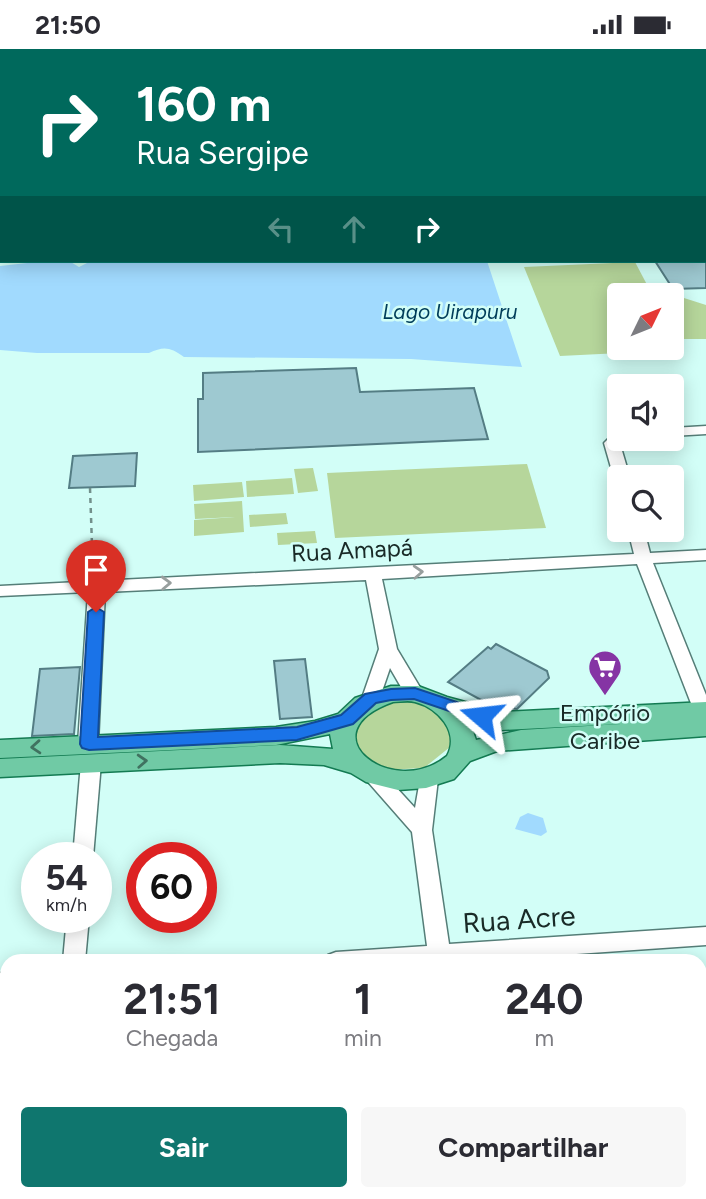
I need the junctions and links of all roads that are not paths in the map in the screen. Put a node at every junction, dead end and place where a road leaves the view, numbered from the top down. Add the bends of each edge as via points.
1 (706, 430) edge
2 (684, 431) edge
3 (639, 542) edge
4 (706, 555) edge
5 (643, 558) junction
6 (373, 574) junction
7 (97, 586) junction
8 (0, 591) edge
9 (388, 649) junction
10 (415, 694) junction
11 (371, 698) junction
12 (442, 705) junction
13 (705, 716) edge
14 (346, 720) junction
15 (0, 749) edge
16 (90, 753) junction
17 (461, 755) junction
18 (0, 768) edge
19 (367, 772) junction
20 (428, 779) junction
21 (422, 830) junction
22 (84, 842) edge
23 (77, 933) edge
24 (706, 936) edge
25 (75, 954) edge
26 (438, 954) edge
27 (488, 954) edge

1 - 2 street
3 - 5 street
4 - 5 street, Rua Amapá
6 -> 5 street, Rua Amapá
5 - 13 street
7 -> 6 street, Rua Amapá
6 - 9 street
7 - 8 street, Rua Amapá
7 - 16 street
9 - 10 street
9 - 11 street
10 - 11 main road
10 - 12 main road
11 - 14 main road
12 - 13 main road via 502,721
12 - 17 main road via 463,727
13 - 17 main road via 494,743
14 - 16 main road via 276,736
14 - 19 main road via 342,743
16 -> 15 main road
16 - 18 main road
16 -> 19 main road via 324,756
16 - 22 street
17 - 20 main road via 452,766
19 - 20 main road via 407,782
19 - 21 street
20 - 21 street
21 - 26 street
23 - 25 street
24 - 27 street, Rua Acre

